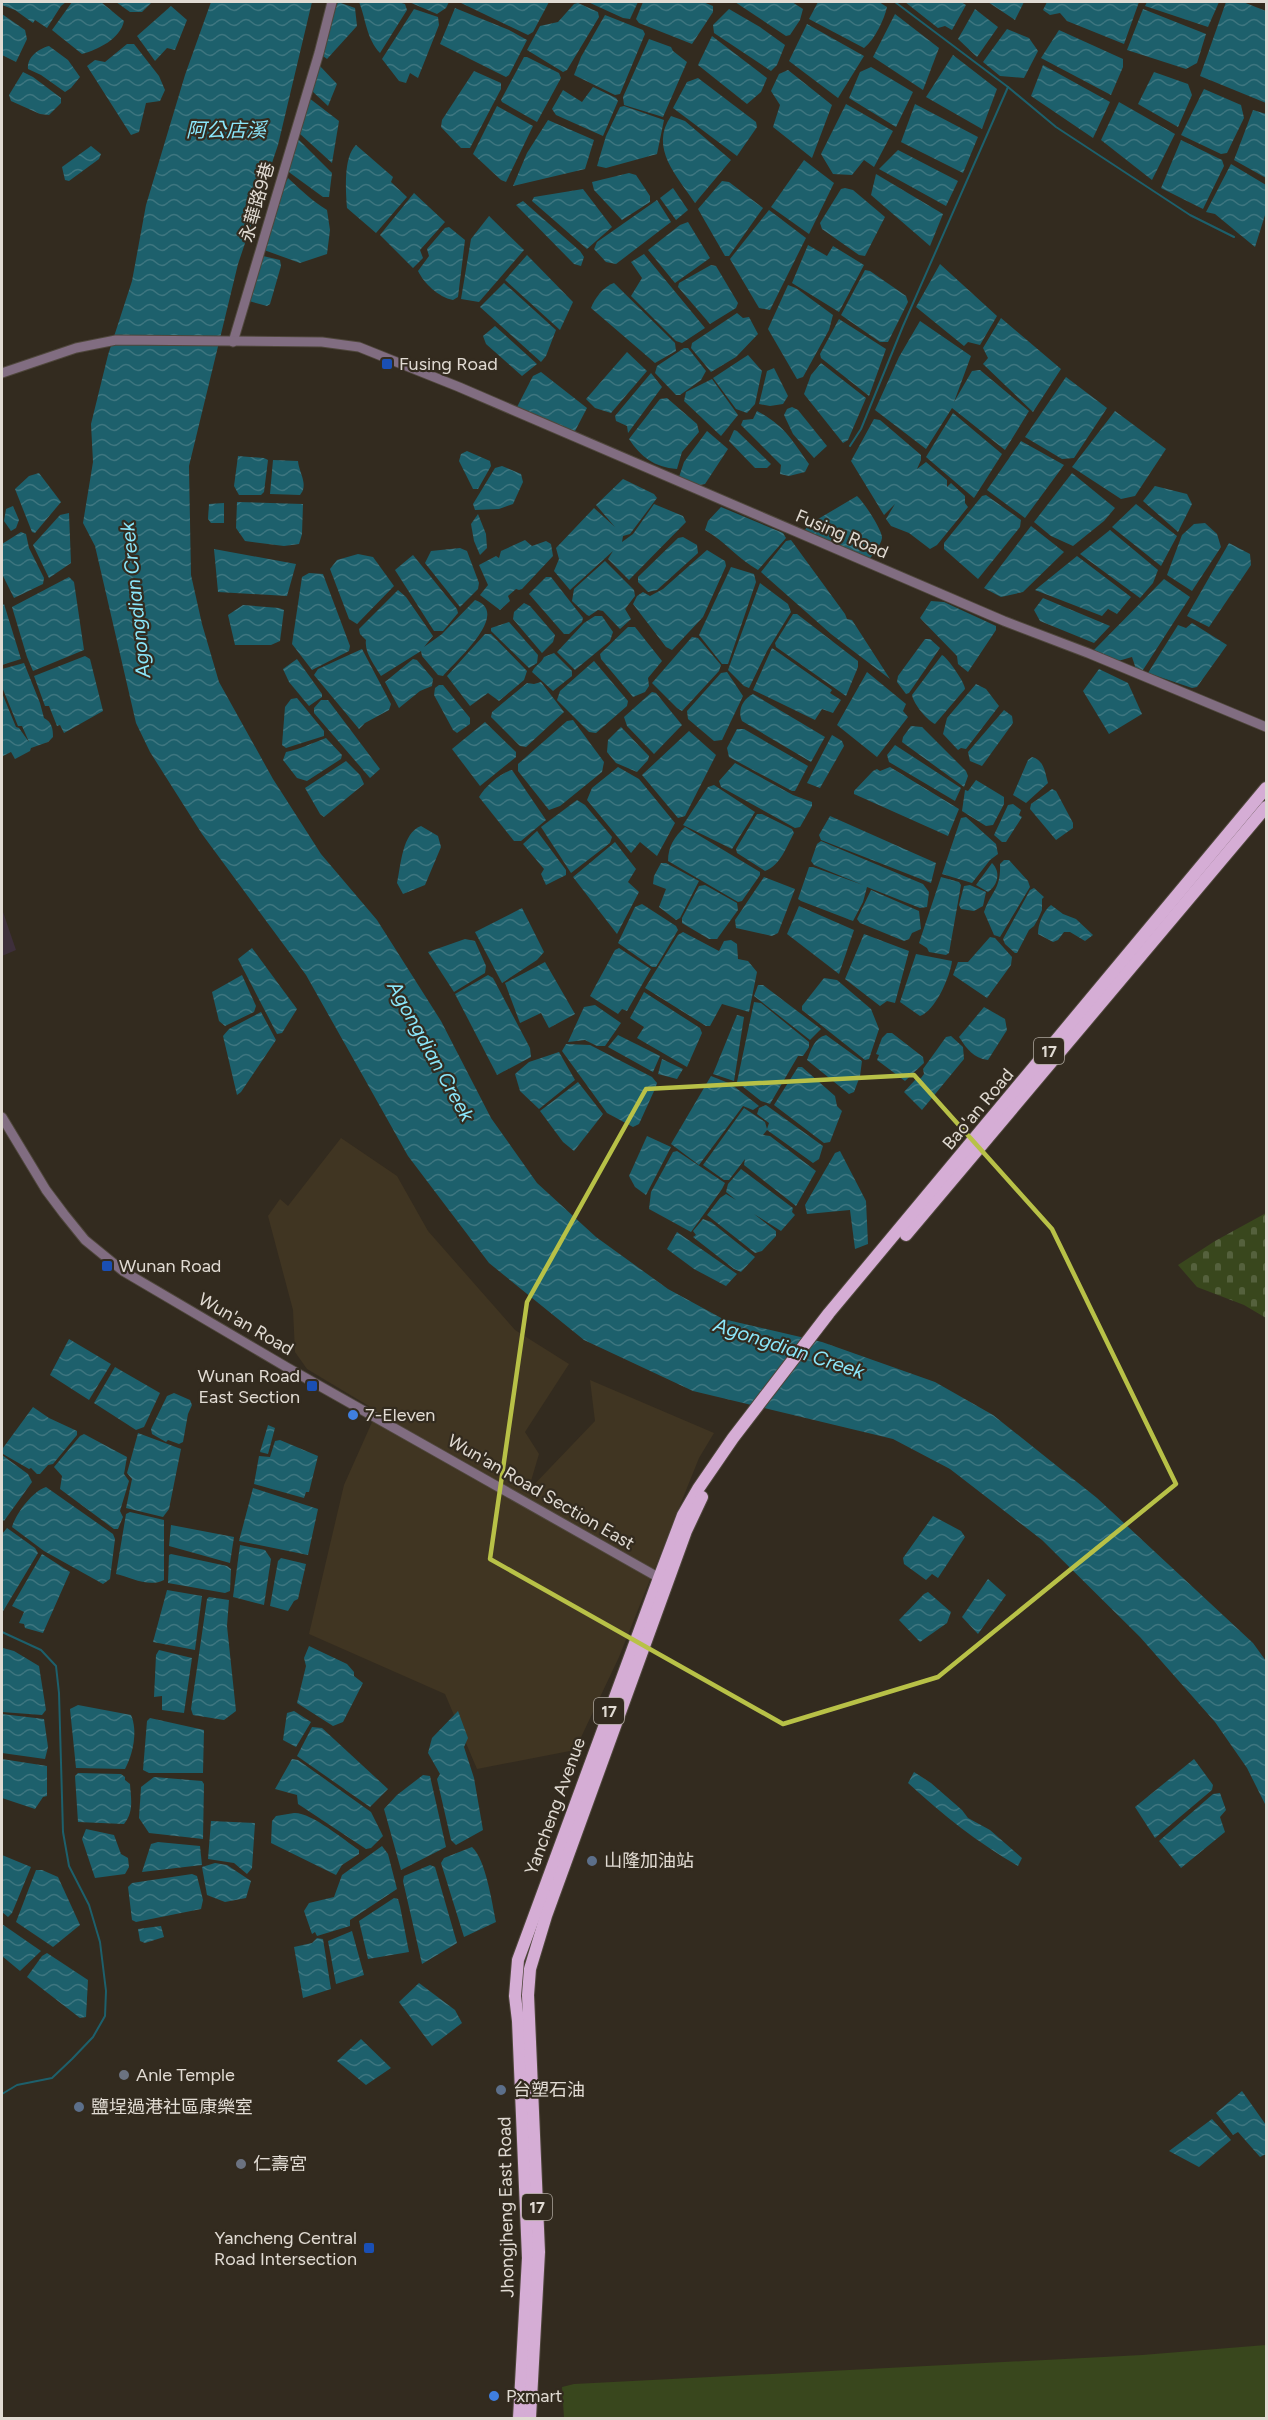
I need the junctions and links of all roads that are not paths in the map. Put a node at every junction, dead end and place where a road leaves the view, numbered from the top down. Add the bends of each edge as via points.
1 (332, 2) edge
2 (232, 342) junction
3 (2, 373) edge
4 (1266, 727) edge
5 (1266, 788) edge
6 (1266, 807) edge
7 (2, 1117) edge
8 (833, 1314) junction
9 (368, 1413) joint
10 (663, 1580) junction
11 (572, 1828) junction
12 (528, 1995) joint
13 (515, 1996) joint
14 (519, 2418) edge
15 (530, 2418) edge

1 - 2 street, 永華路9巷
2 - 3 street, Fusing Road via 116,340 83,345
2 - 4 street, Fusing Road via 322,342 359,347 1004,621
5 - 8 main road, Bao'an Road / 17
6 - 8 main road, Bao'an Road / 17 via 954,1179
7 - 9 street, Wun'an Road via 52,1200 85,1240 104,1256 123,1271
8 - 10 main road, Yancheng Avenue / 17 via 737,1440 700,1500
9 - 10 street, Wun'an Road Section East
10 - 11 main road, Yancheng Avenue / 17
11 - 12 main road, Yancheng Avenue / 17 via 530,1969
11 - 13 main road, Yancheng Avenue / 17 via 518,1960
12 - 15 main road, Jhongjheng East Road / 17 via 539,2252
13 - 14 main road, Jhongjheng East Road / 17 via 528,2237

